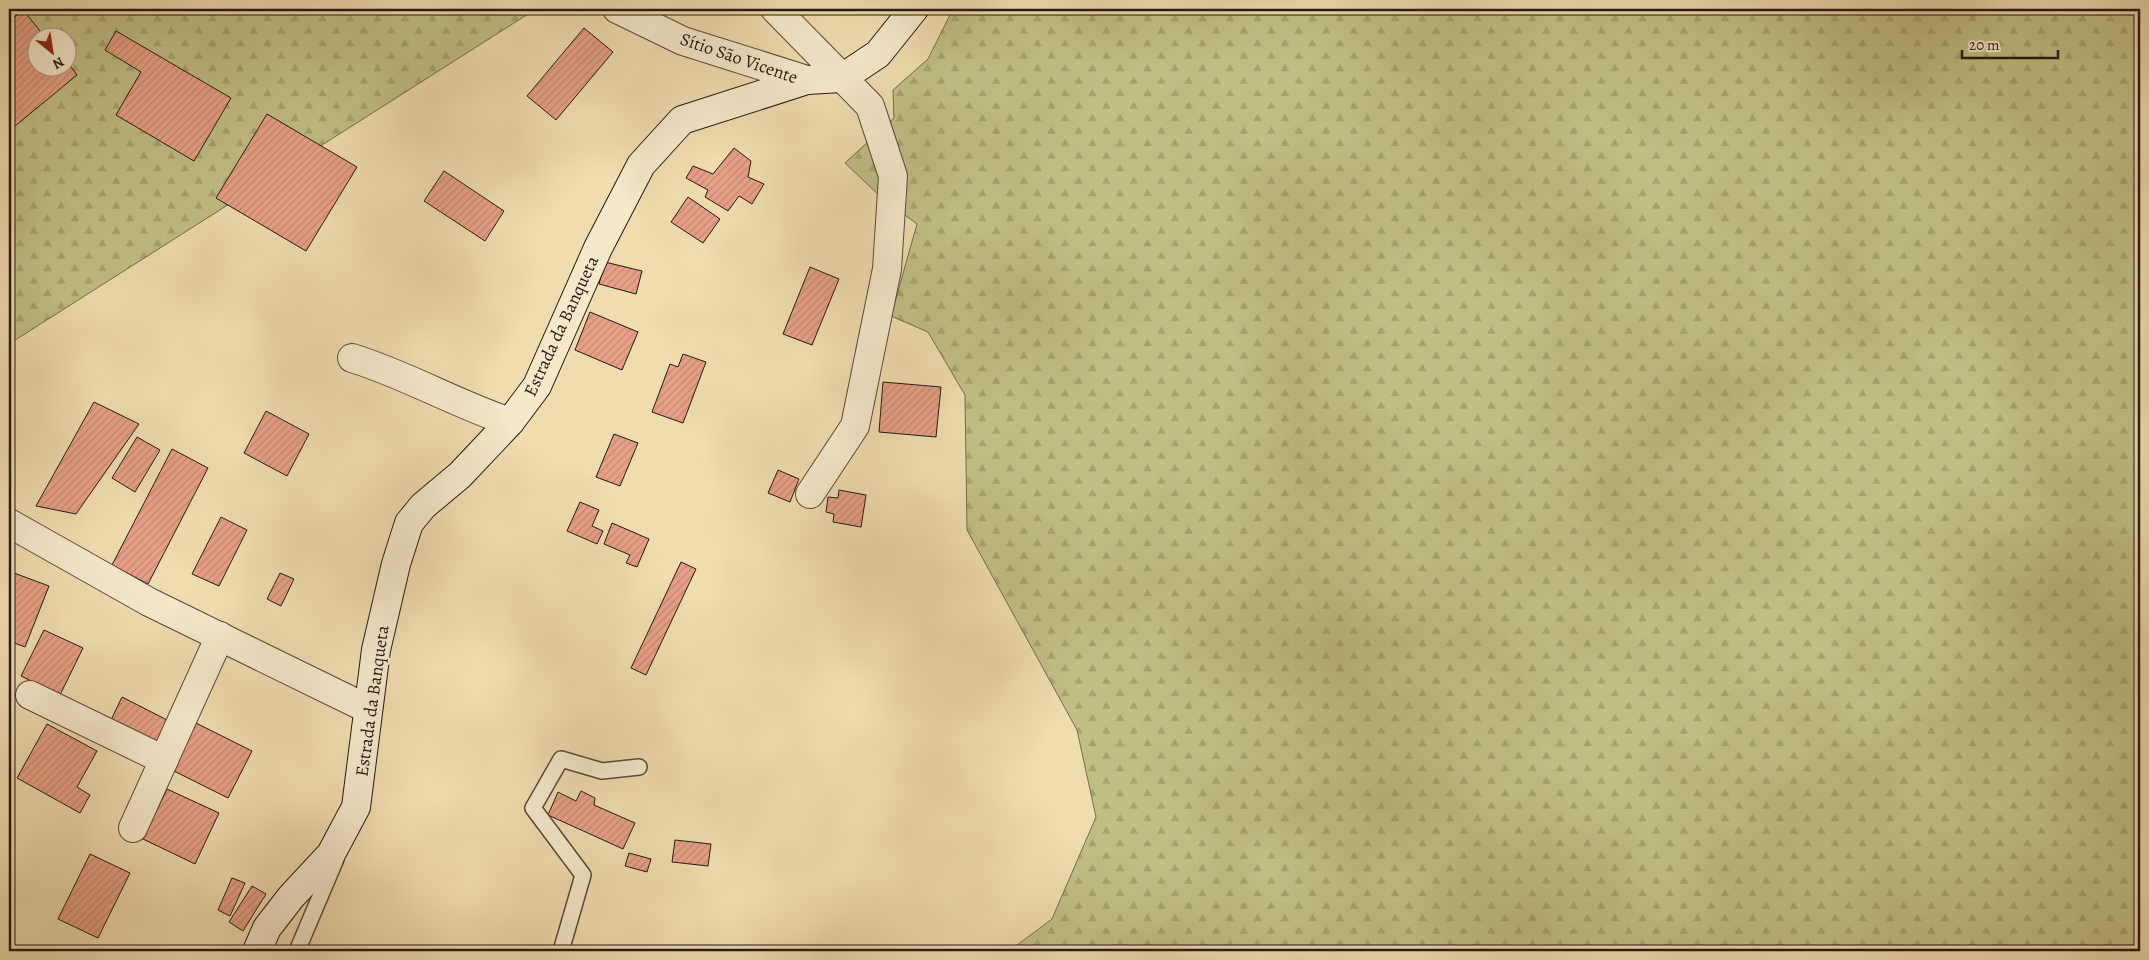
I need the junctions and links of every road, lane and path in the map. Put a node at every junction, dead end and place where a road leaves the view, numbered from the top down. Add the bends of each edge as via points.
1 (617, 9) edge
2 (775, 9) edge
3 (914, 9) edge
4 (842, 78) junction
5 (807, 80) junction
6 (352, 358) dead end
7 (510, 422) junction
8 (810, 494) dead end
9 (9, 522) edge
10 (220, 636) junction
11 (30, 695) dead end
12 (368, 708) junction
13 (164, 760) junction
14 (639, 767) dead end
15 (133, 828) dead end
16 (342, 834) junction
17 (257, 951) edge
18 (297, 951) edge
19 (561, 951) edge

1 - 5 street, Sítio São Vicente via 683,41
2 - 4 street
3 - 4 street via 878,54
4 - 5 street, Estrada da Banqueta
4 - 8 street via 870,106 893,176 887,270 856,426
5 - 7 street, Estrada da Banqueta via 682,120 640,165 598,248 537,386
6 - 7 street
7 - 12 street, Estrada da Banqueta via 409,523 376,650
9 - 10 street via 149,602
10 - 12 street
10 - 13 street
11 - 13 street
12 - 16 street, Estrada da Banqueta via 356,807
13 - 15 street
14 - 19 lane via 602,771 562,759 533,808 583,875
16 - 17 street, Estrada da Banqueta via 331,854 267,928
16 - 18 lane via 335,864

